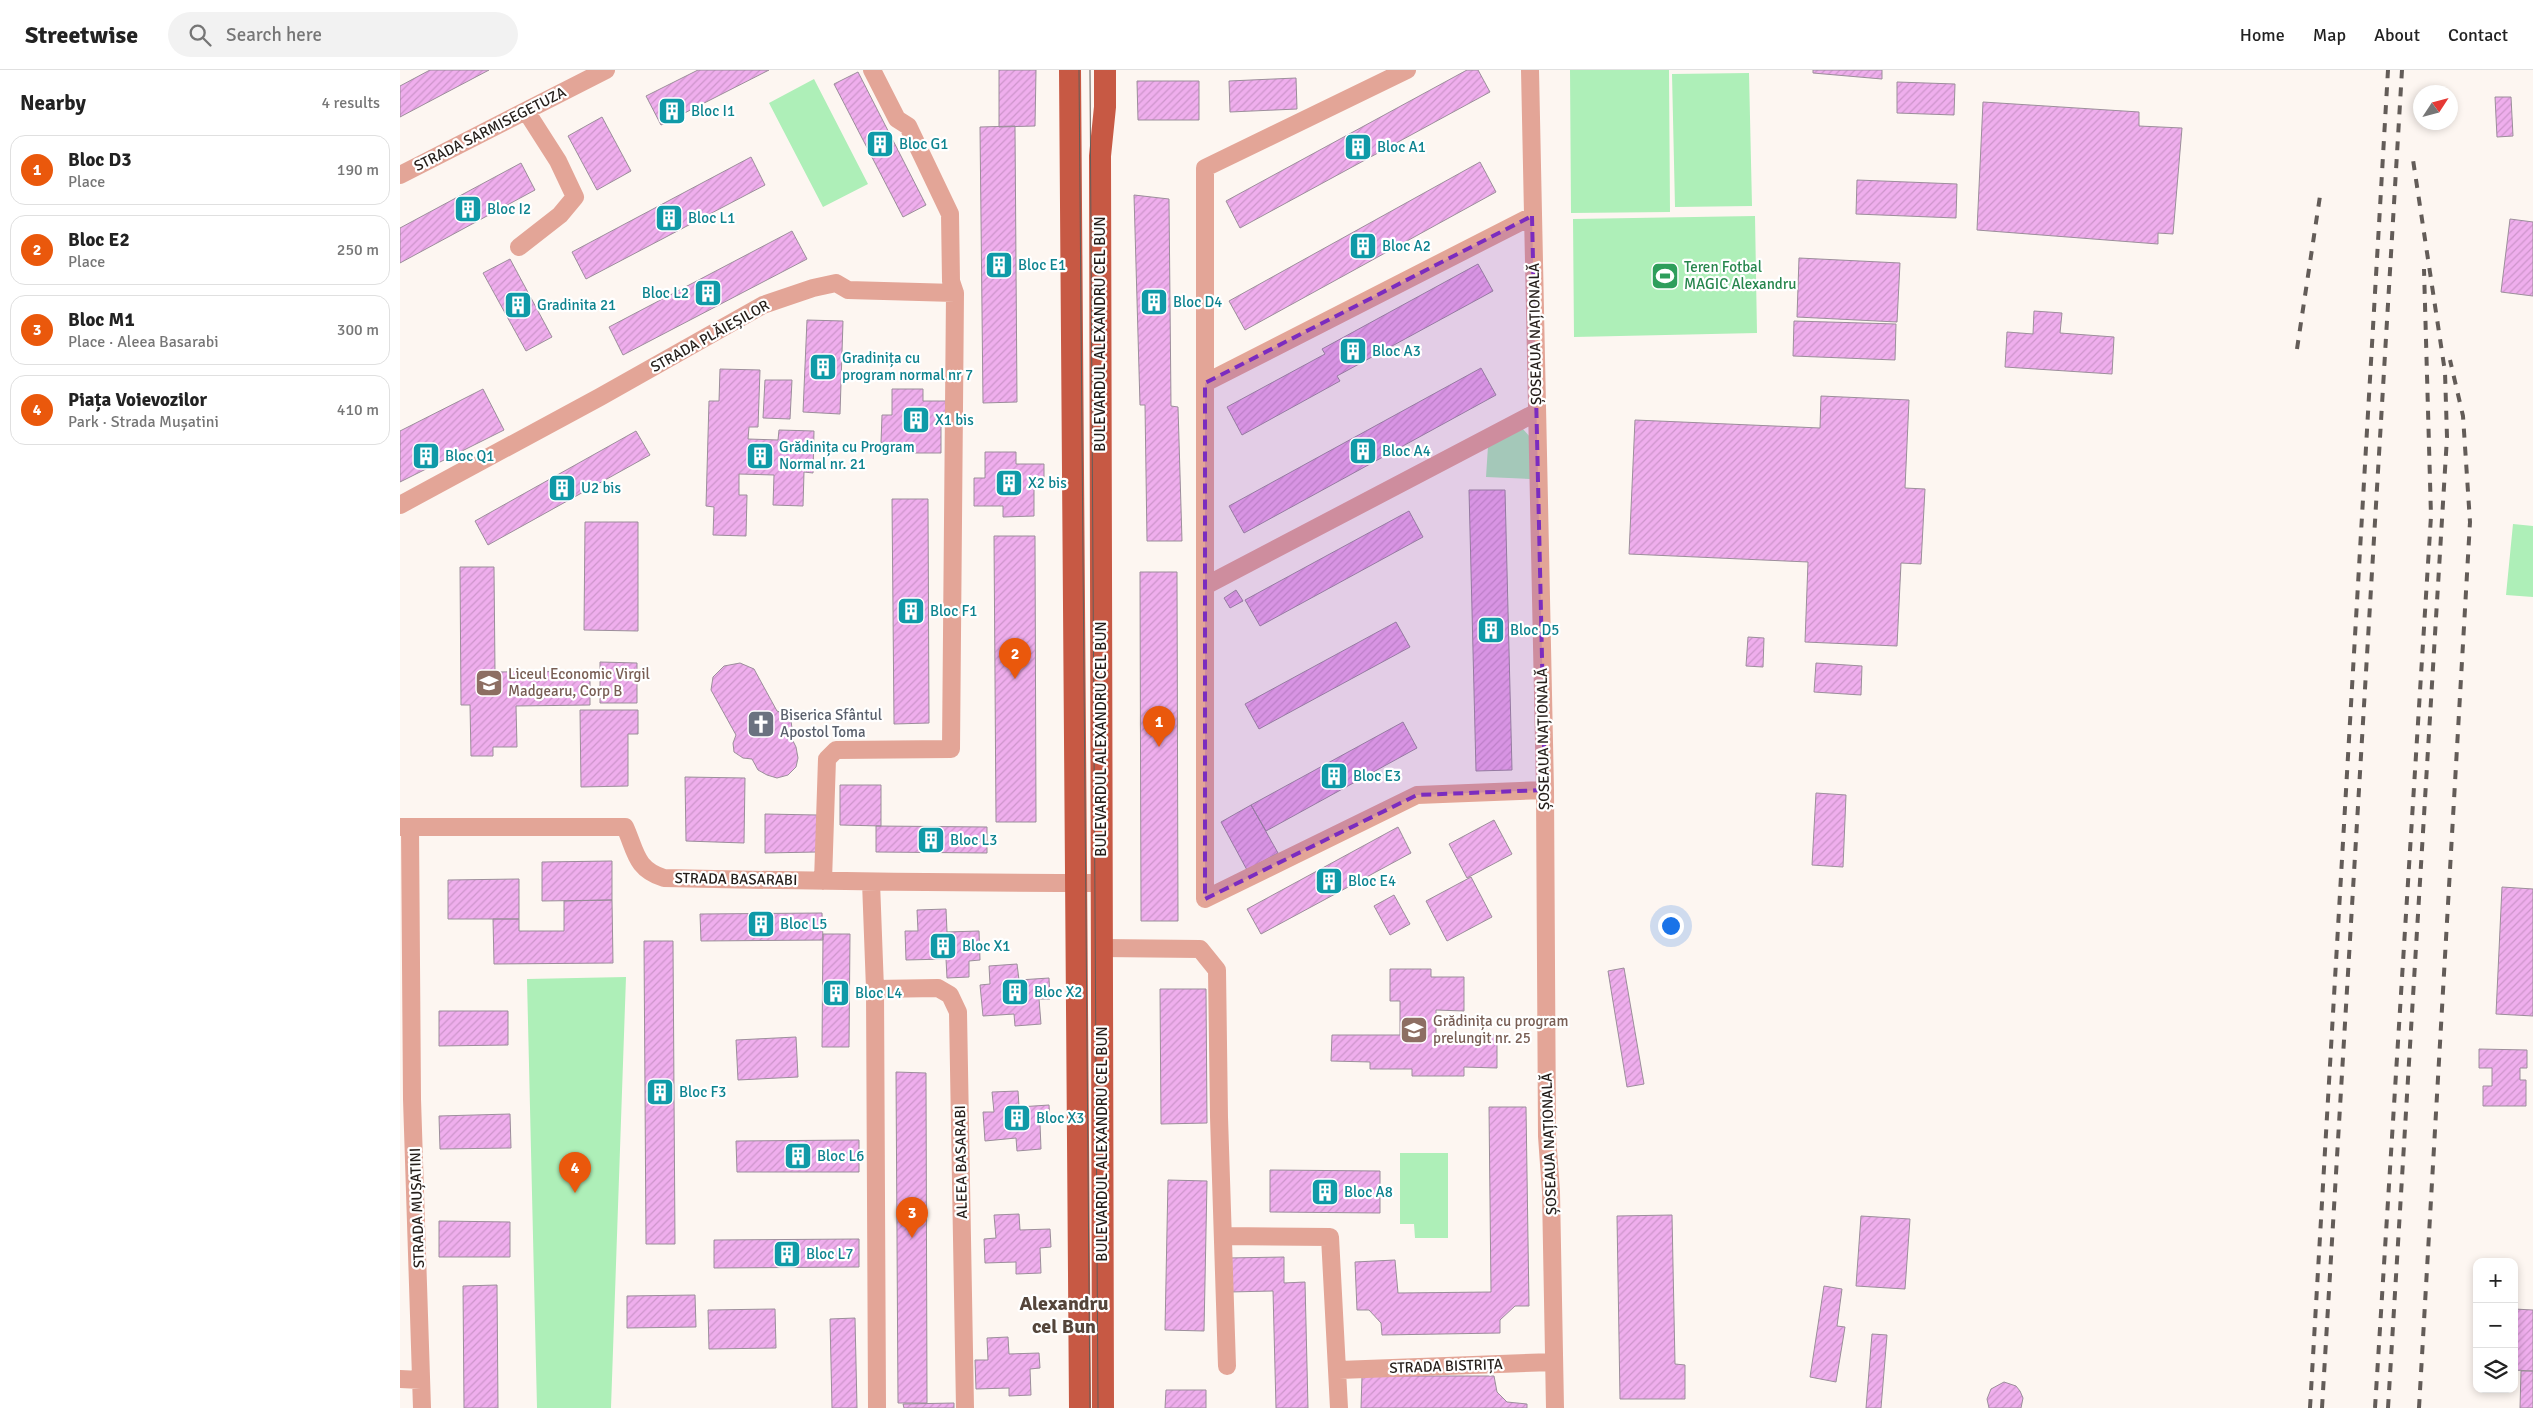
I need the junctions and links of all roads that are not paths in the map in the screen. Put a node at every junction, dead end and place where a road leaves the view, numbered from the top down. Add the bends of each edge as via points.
1 (606, 70) edge
2 (872, 70) edge
3 (1070, 70) edge
4 (1105, 70) edge
5 (1407, 70) edge
6 (1530, 70) edge
7 (584, 75) edge
8 (526, 111) junction
9 (400, 175) edge
10 (1532, 216) junction
11 (519, 247) dead end
12 (955, 293) junction
13 (1205, 383) junction
14 (1537, 412) junction
15 (400, 505) edge
16 (1205, 586) junction
17 (1544, 790) junction
18 (405, 827) edge
19 (823, 881) junction
20 (871, 882) junction
21 (1076, 882) junction
22 (1101, 883) junction
23 (1101, 948) junction
24 (875, 990) junction
25 (1224, 1236) junction
26 (1554, 1362) junction
27 (1227, 1366) dead end
28 (1339, 1370) junction
29 (400, 1380) edge
30 (421, 1380) junction
31 (422, 1408) edge
32 (877, 1408) edge
33 (965, 1408) edge
34 (1080, 1408) edge
35 (1104, 1408) edge
36 (1340, 1408) edge
37 (1555, 1408) edge

1 - 7 street, STRADA SARMISEGETUZA
2 - 12 street via 897,119 908,126 950,214 951,281
3 - 21 main road, BULEVARDUL ALEXANDRU CEL BUN
4 - 22 main road, BULEVARDUL ALEXANDRU CEL BUN via 1100,156
5 - 13 street via 1205,168
6 - 10 street, ȘOSEAUA NAȚIONALĂ
7 - 8 street, STRADA SARMISEGETUZA
8 - 9 street, STRADA SARMISEGETUZA
8 - 11 street via 558,161 576,197 560,215
10 - 13 street
10 - 14 street, ȘOSEAUA NAȚIONALĂ
12 - 15 street, STRADA PLĂIEȘILOR via 848,290 836,284 813,288 763,305
12 - 19 street via 951,749 836,750 827,759
13 - 16 street
14 - 16 street
14 - 17 street, ȘOSEAUA NAȚIONALĂ
16 - 17 street via 1205,899 1417,795
17 - 26 street, ȘOSEAUA NAȚIONALĂ via 1547,1136
18 - 19 street, STRADA BASARABI via 624,827 639,863 652,874 664,878
18 - 30 street, STRADA MUȘATINI
19 - 20 street, STRADA BASARABI
20 - 21 street, STRADA BASARABI
20 - 24 street
21 - 22 street, STRADA BASARABI
21 - 34 main road, BULEVARDUL ALEXANDRU CEL BUN
22 - 23 main road, BULEVARDUL ALEXANDRU CEL BUN
23 - 25 street via 1200,949 1217,970
23 - 35 main road, BULEVARDUL ALEXANDRU CEL BUN
24 - 32 street
24 - 33 street, ALEEA BASARABI via 938,988 950,995 958,1012
25 - 27 street
25 - 28 street via 1330,1237
26 - 28 street, STRADA BISTRIȚA
26 - 37 street, ȘOSEAUA NAȚIONALĂ
28 - 36 street
29 - 30 street
30 - 31 street, STRADA MUȘATINI

